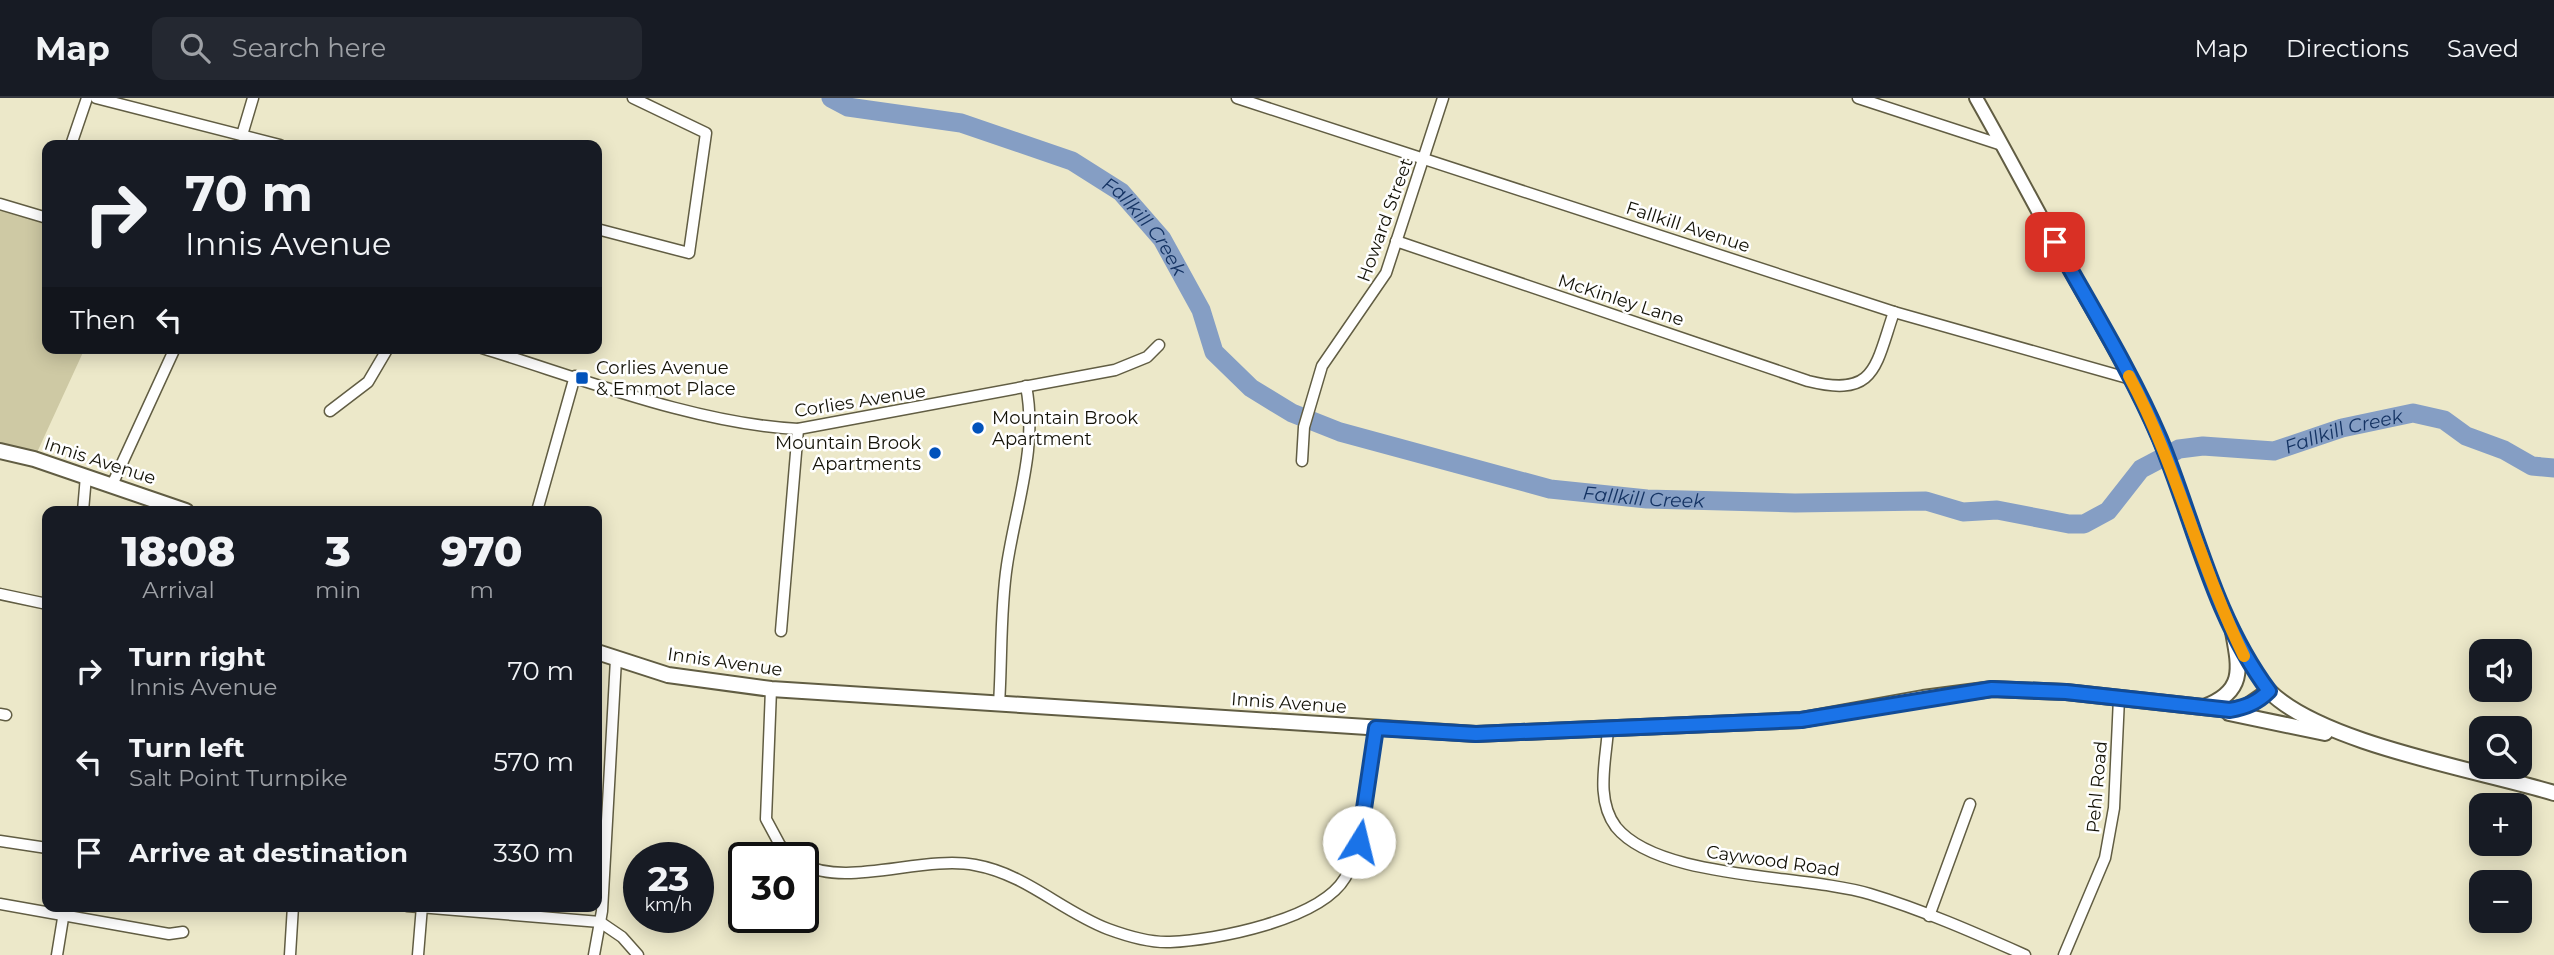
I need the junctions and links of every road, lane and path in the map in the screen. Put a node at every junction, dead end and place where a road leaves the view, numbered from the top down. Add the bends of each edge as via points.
1 (87, 98) edge
2 (96, 98) edge
3 (253, 98) edge
4 (633, 98) edge
5 (1237, 98) edge
6 (1443, 98) edge
7 (1858, 98) edge
8 (1976, 98) edge
9 (242, 135) junction
10 (73, 140) edge
11 (261, 140) edge
12 (2002, 145) junction
13 (1424, 159) junction
14 (0, 204) edge
15 (42, 217) edge
16 (602, 230) edge
17 (1395, 241) junction
18 (1894, 312) junction
19 (1159, 345) dead end
20 (172, 354) edge
21 (384, 354) edge
22 (502, 354) edge
23 (575, 376) junction
24 (2131, 379) junction
25 (1026, 386) junction
26 (330, 411) dead end
27 (798, 429) junction
28 (0, 452) edge
29 (1302, 461) dead end
30 (86, 476) junction
31 (112, 485) junction
32 (83, 506) edge
33 (172, 506) edge
34 (538, 506) edge
35 (0, 594) edge
36 (42, 603) edge
37 (781, 631) dead end
38 (2232, 632) junction
39 (602, 654) edge
40 (616, 659) junction
41 (771, 689) junction
42 (2269, 691) junction
43 (2119, 698) junction
44 (999, 704) junction
45 (2200, 708) junction
46 (1376, 728) junction
47 (1608, 729) junction
48 (2378, 744) junction
49 (2554, 793) edge
50 (1970, 804) dead end
51 (0, 841) edge
52 (778, 842) edge
53 (42, 847) edge
54 (819, 869) edge
55 (602, 889) edge
56 (0, 904) edge
57 (42, 908) edge
58 (65, 912) edge
59 (74, 912) edge
60 (293, 912) edge
61 (422, 912) edge
62 (473, 912) edge
63 (601, 912) edge
64 (1929, 916) junction
65 (600, 922) junction
66 (183, 932) dead end
67 (57, 955) edge
68 (290, 955) edge
69 (418, 955) edge
70 (594, 955) edge
71 (638, 955) edge
72 (2025, 955) edge
73 (2064, 955) edge

1 - 10 street
2 - 9 street
3 - 9 street
4 - 16 street via 706,133 689,253
5 - 13 street, Fallkill Avenue
6 - 13 street, Howard Street
7 - 12 street
8 - 12 street
9 - 11 street
12 - 24 street
13 - 17 street, Howard Street
13 - 18 street, Fallkill Avenue
14 - 15 street
17 - 18 street, McKinley Lane via 1837,388 1852,386 1870,373
17 - 29 street, Howard Street via 1374,294 1322,366 1304,427
18 - 24 street, Fallkill Avenue
19 - 25 street, Corlies Avenue via 1132,365
20 - 31 street
21 - 26 street via 368,382
22 - 23 street, Corlies Avenue
23 - 27 street, Corlies Avenue via 766,428
23 - 34 street
24 - 38 street via 2160,440 2202,562
25 - 27 street, Corlies Avenue
25 - 44 street via 1032,412 1031,439 1006,569
27 - 37 street
28 - 30 main road, Innis Avenue
30 - 31 main road, Innis Avenue
30 - 32 street
31 - 33 main road, Innis Avenue
35 - 36 street
38 - 42 street
38 - 45 main road via 2237,681 2230,693
39 - 40 main road, Innis Avenue
40 - 41 main road, Innis Avenue via 668,675
40 - 55 street
41 - 44 main road, Innis Avenue
41 - 52 street via 766,818
42 - 45 main road, Innis Avenue via 2246,707
42 - 48 main road via 2295,713
43 - 45 main road, Innis Avenue
43 - 47 main road, Innis Avenue via 1992,689 1801,720
43 - 73 street, Pehl Road via 2114,808 2105,858
44 - 46 main road, Innis Avenue
45 - 48 main road
46 - 47 main road, Innis Avenue via 1476,734
46 - 54 street via 1359,842 1344,880 1333,892 1299,911 1229,934 1168,942 1144,940 1107,929 1021,880 975,865 931,863 836,874
47 - 64 street, Caywood Road via 1603,800 1618,828 1640,847 1694,865 1831,884
48 - 49 main road
50 - 64 street
51 - 53 street
56 - 57 street
58 - 67 street
59 - 66 street via 169,934
60 - 68 street
61 - 69 street
62 - 65 street
63 - 65 street
64 - 72 street, Caywood Road
65 - 70 street
65 - 71 street

